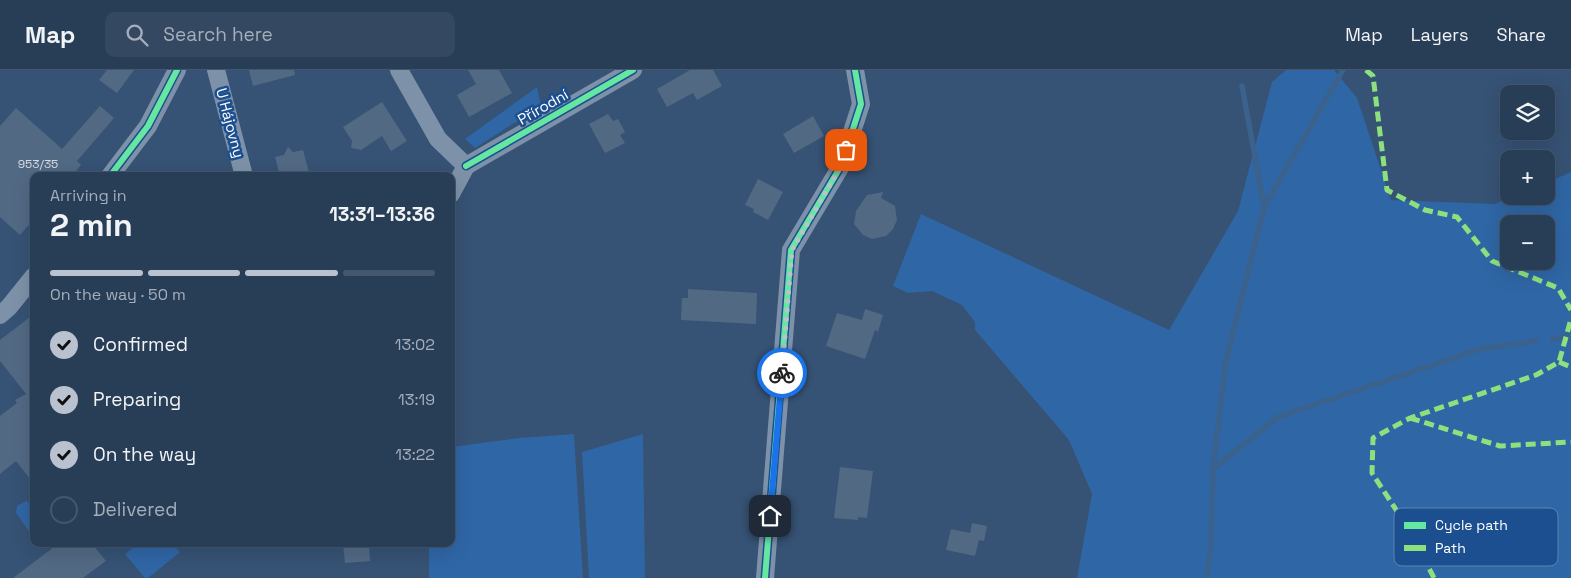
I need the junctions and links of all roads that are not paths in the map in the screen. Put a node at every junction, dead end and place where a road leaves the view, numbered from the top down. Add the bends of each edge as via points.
1 (177, 70) edge
2 (216, 70) edge
3 (400, 70) edge
4 (633, 70) edge
5 (855, 70) edge
6 (466, 166) junction
7 (113, 172) edge
8 (243, 172) edge
9 (455, 187) edge
10 (30, 281) edge
11 (0, 315) edge
12 (765, 578) edge

1 - 7 street via 148,126
2 - 8 street, U Hájovny
3 - 6 street via 438,139
4 - 6 street, Přírodní
5 - 12 street via 861,104 841,166 792,250
6 - 9 street
10 - 11 street

